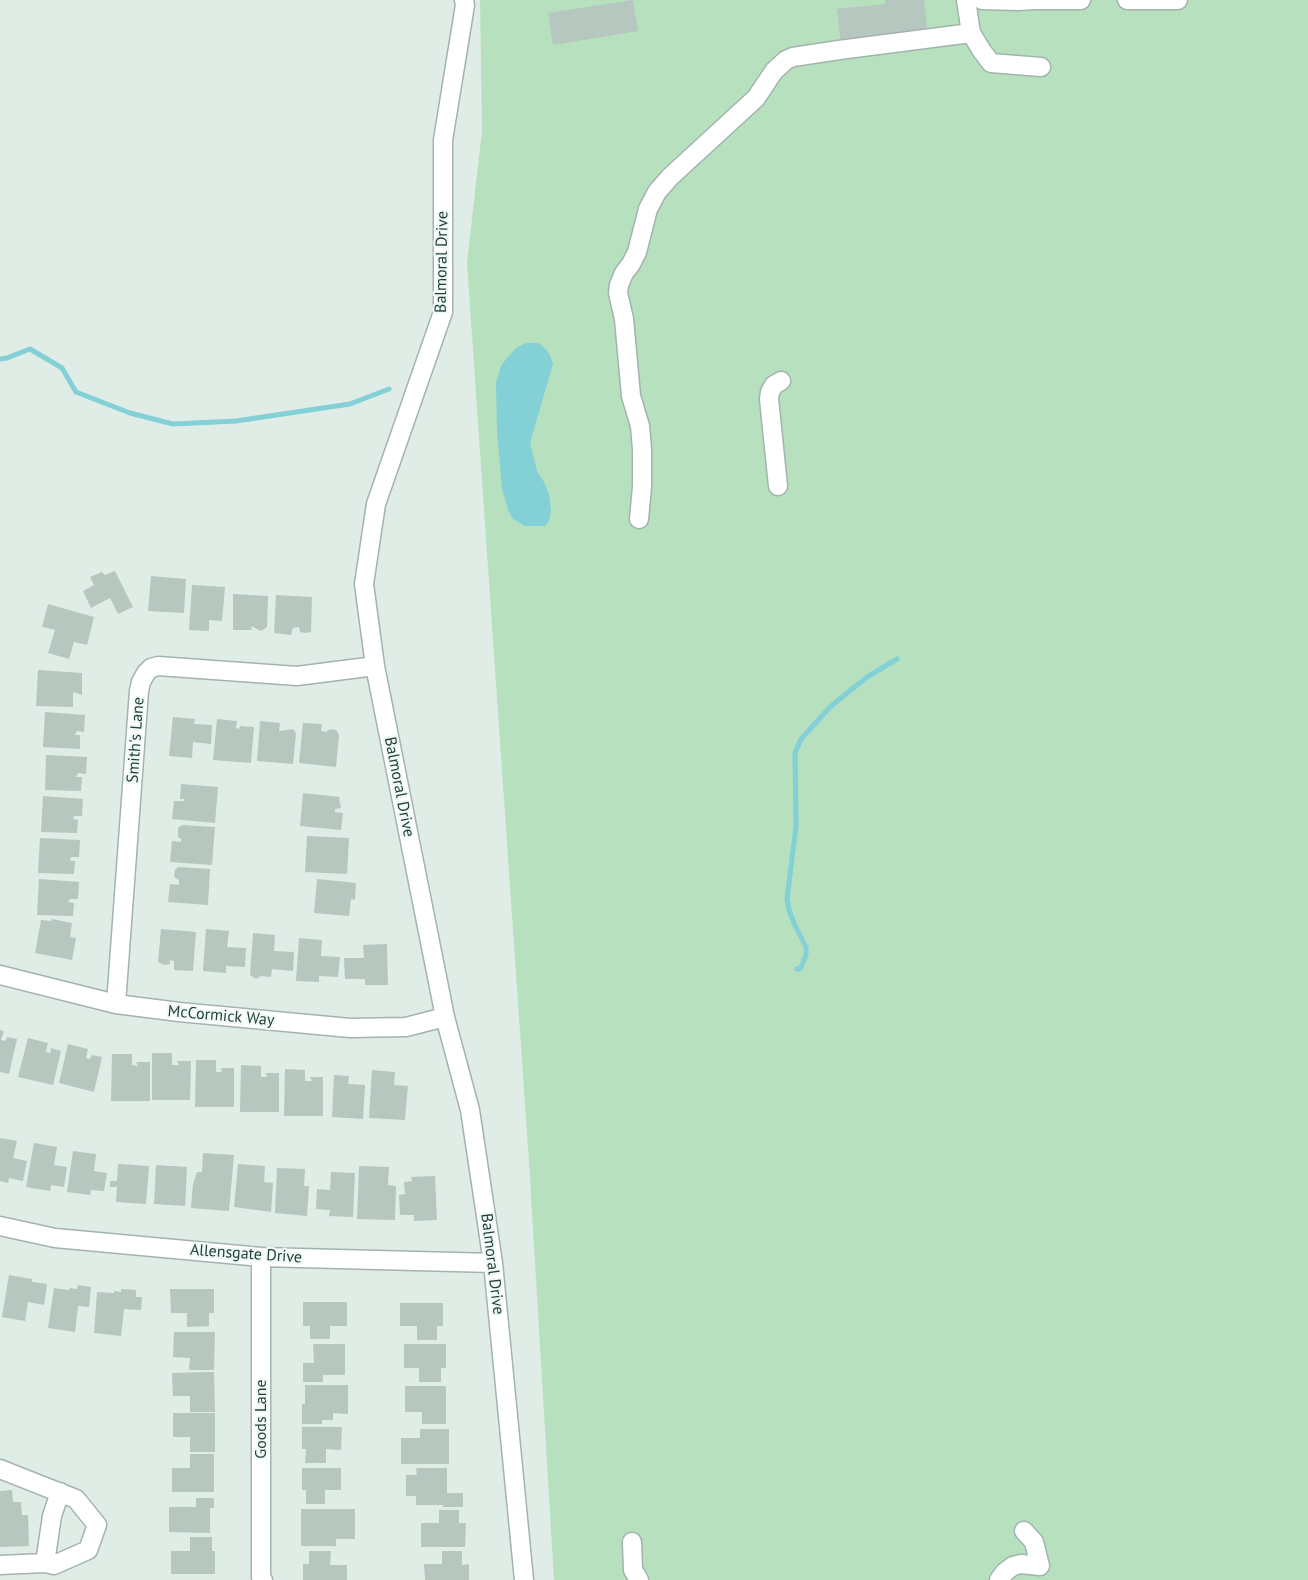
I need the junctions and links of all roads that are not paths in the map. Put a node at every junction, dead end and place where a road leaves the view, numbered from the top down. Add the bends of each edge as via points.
1 (464, 0) edge
2 (966, 0) edge
3 (981, 0) edge
4 (1036, 0) edge
5 (1081, 0) edge
6 (1127, 0) edge
7 (1179, 0) edge
8 (971, 33) junction
9 (1041, 67) dead end
10 (781, 381) dead end
11 (778, 486) dead end
12 (639, 519) dead end
13 (375, 666) junction
14 (0, 975) edge
15 (116, 1004) junction
16 (445, 1017) junction
17 (0, 1226) edge
18 (261, 1257) junction
19 (493, 1263) junction
20 (0, 1469) edge
21 (60, 1492) junction
22 (1024, 1531) dead end
23 (632, 1542) dead end
24 (45, 1563) junction
25 (0, 1564) edge
26 (263, 1580) edge
27 (524, 1580) edge
28 (639, 1580) edge
29 (999, 1580) edge

1 - 13 street, Balmoral Drive via 443,140 443,312 376,504 364,584
2 - 8 street
3 - 4 street
4 - 5 street
6 - 7 street
8 - 9 street via 992,63
8 - 12 street via 786,60 756,98 657,192 618,293 631,396 640,426
10 - 11 street via 774,385 769,399
13 - 15 street, Smith's Lane via 297,676 158,666 146,674 139,691
13 - 16 street, Balmoral Drive
14 - 15 street, McCormick Way
15 - 16 street, McCormick Way via 350,1028 406,1027
16 - 19 street, Balmoral Drive via 470,1110
17 - 18 street, Allensgate Drive via 55,1238
18 - 19 street, Allensgate Drive
18 - 26 street, Goods Lane
19 - 27 street, Balmoral Drive
20 - 21 street
21 - 24 street
21 - 24 street via 76,1498 97,1525 88,1550 54,1565
22 - 29 street via 1034,1542 1040,1566 1012,1566
23 - 28 street via 633,1570
24 - 25 street

